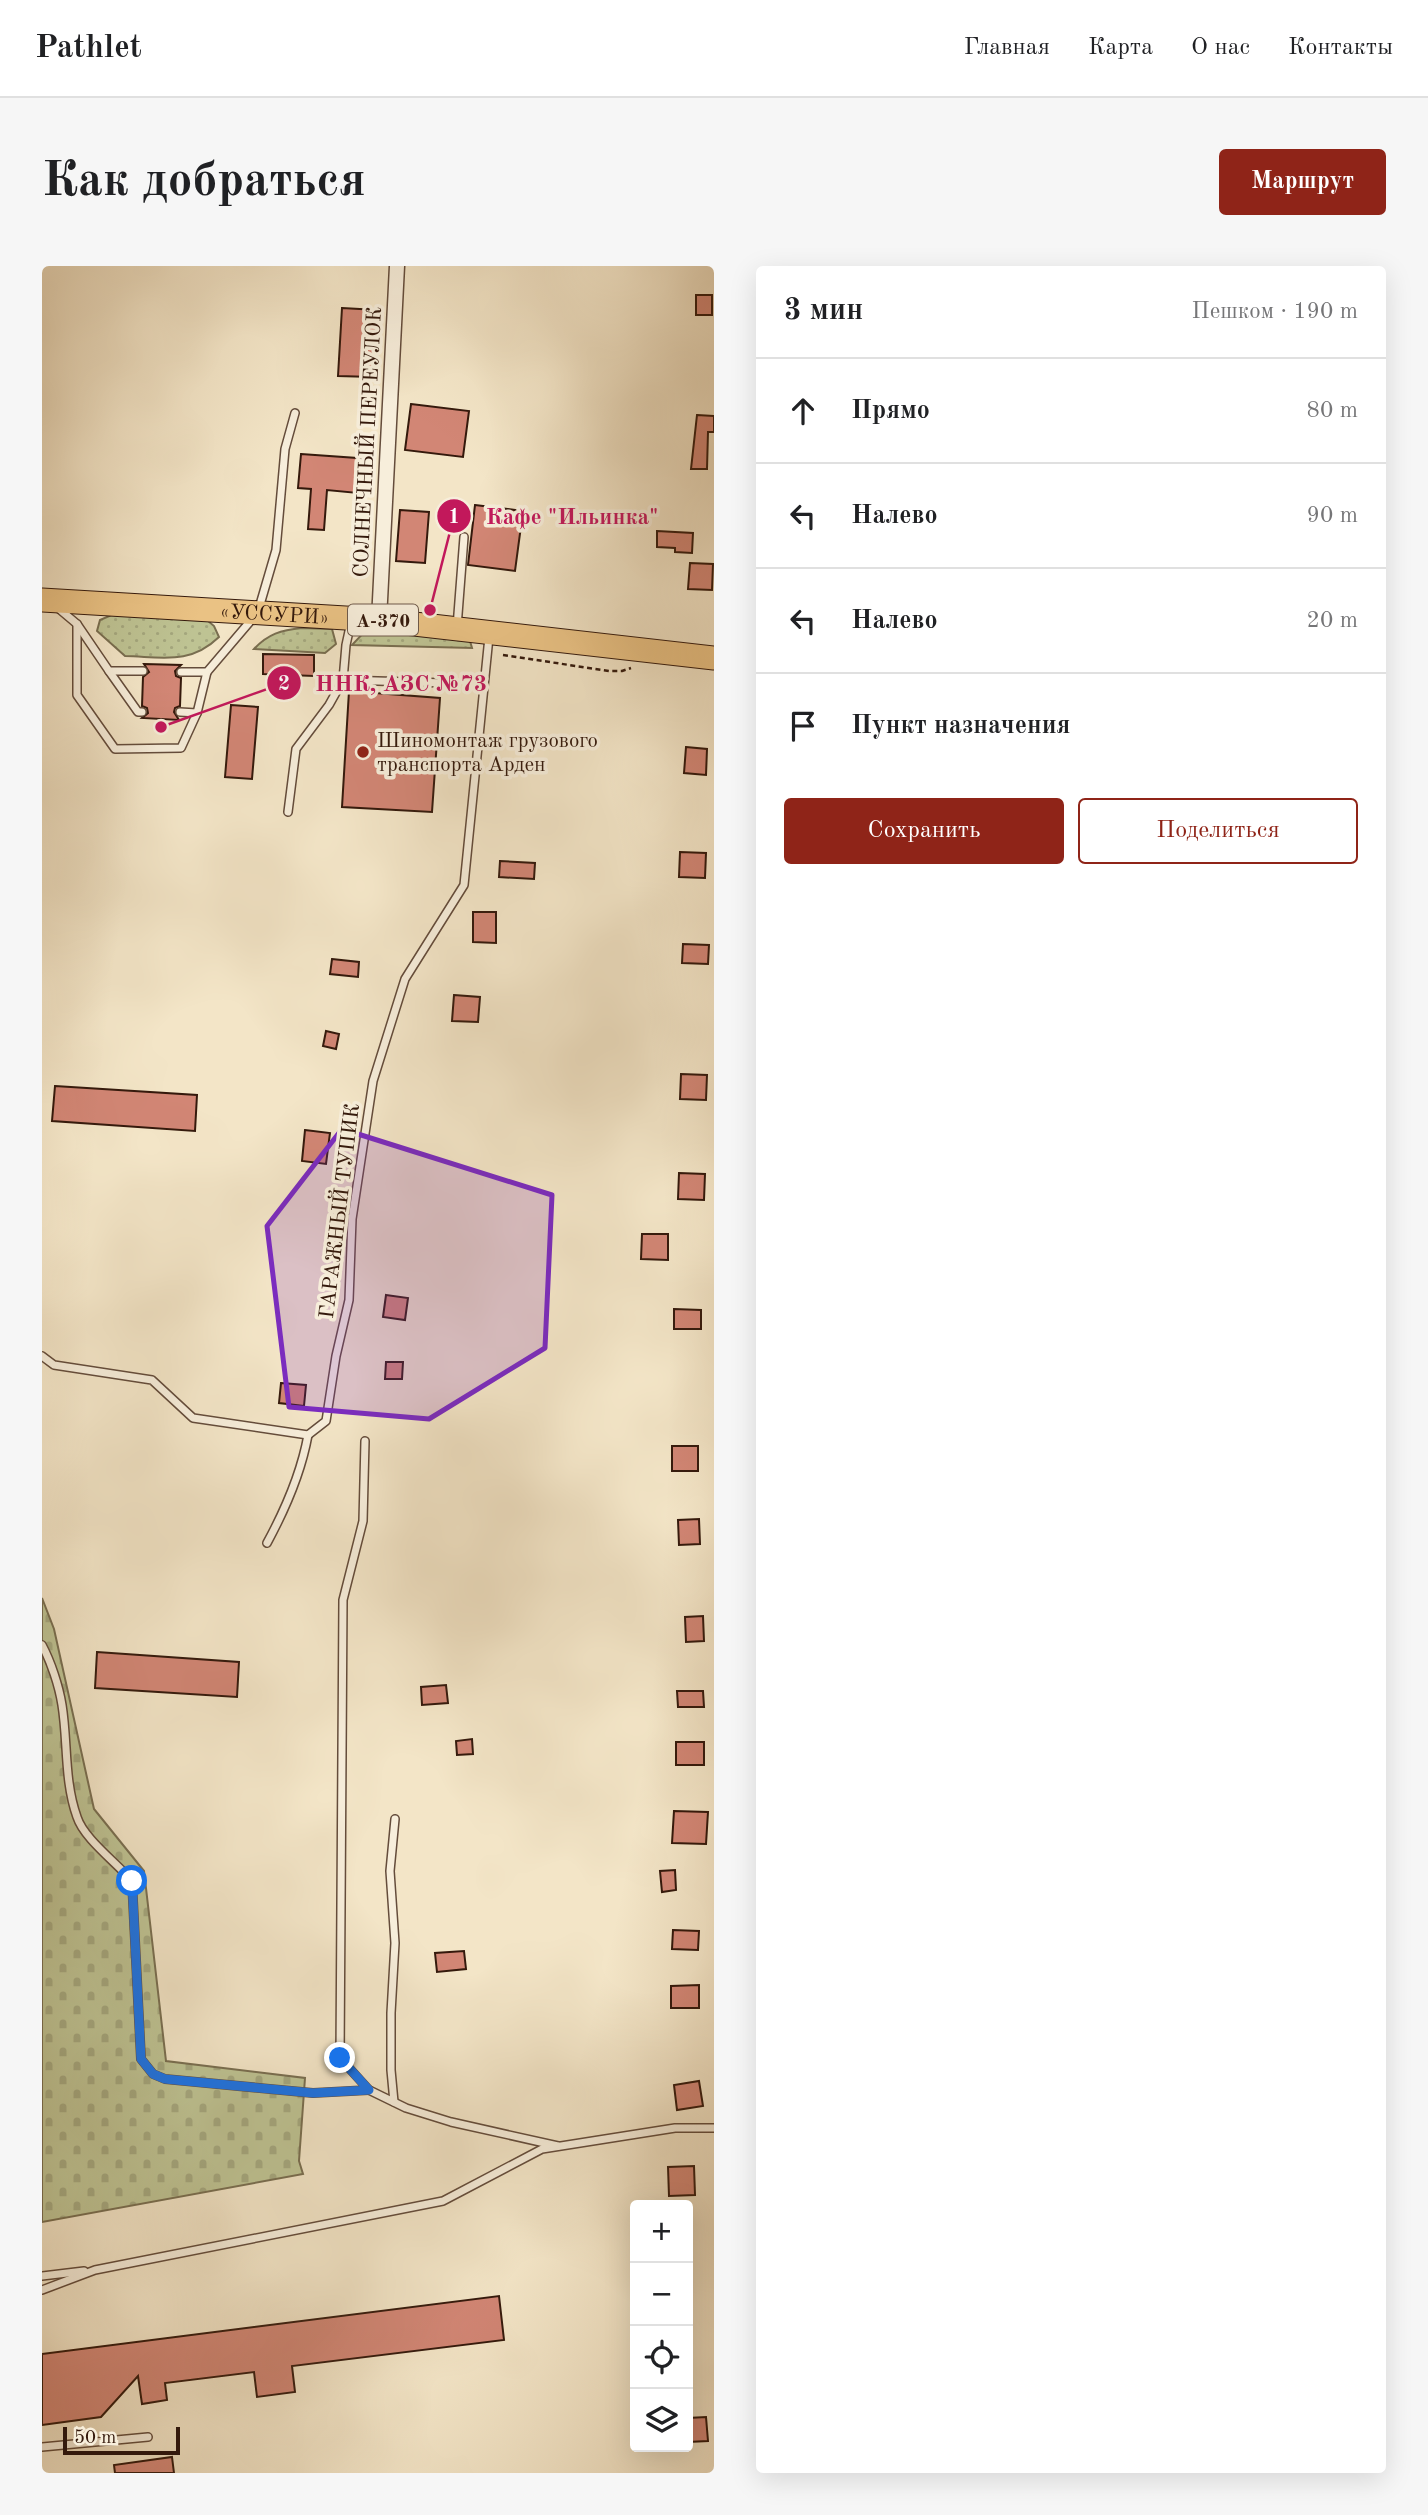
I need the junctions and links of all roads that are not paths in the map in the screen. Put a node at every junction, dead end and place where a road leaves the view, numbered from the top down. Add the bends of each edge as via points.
1 (397, 266) edge
2 (295, 414) dead end
3 (464, 537) dead end
4 (46, 600) edge
5 (258, 612) junction
6 (352, 618) junction
7 (379, 620) junction
8 (77, 624) junction
9 (457, 628) junction
10 (490, 631) junction
11 (714, 658) edge
12 (109, 671) junction
13 (143, 671) dead end
14 (181, 672) dead end
15 (206, 672) junction
16 (343, 680) junction
17 (446, 683) dead end
18 (142, 712) dead end
19 (180, 712) dead end
20 (197, 713) junction
21 (288, 812) dead end
22 (42, 1356) edge
23 (308, 1435) junction
24 (365, 1440) dead end
25 (267, 1543) dead end
26 (42, 1644) edge
27 (395, 1819) dead end
28 (369, 2090) junction
29 (394, 2102) junction
30 (714, 2128) edge
31 (558, 2146) junction
32 (95, 2270) junction
33 (42, 2276) edge
34 (42, 2290) edge
35 (148, 2437) dead end
36 (42, 2447) edge

1 - 7 street, СОЛНЕЧНЫЙ ПЕРЕУЛОК
2 - 5 lane via 285,449 275,550
3 - 9 lane
4 - 5 highway, «УССУРИ» / А-370
4 - 8 lane
5 - 6 highway, «УССУРИ» / А-370
5 - 15 lane
6 - 7 highway, «УССУРИ» / А-370
6 - 16 lane
7 - 9 highway, «УССУРИ» / А-370
8 - 12 lane
8 - 20 lane via 77,695 115,749 181,748
9 - 10 highway, «УССУРИ» / А-370
10 - 11 highway, «УССУРИ» / А-370
10 - 23 lane, ГАРАЖНЫЙ ТУПИК via 464,885 405,979 373,1081 352,1219 349,1300 326,1421
12 - 13 lane
12 - 18 lane
14 - 15 lane
15 - 20 lane
16 - 17 lane
16 - 21 lane via 296,749
19 - 20 lane
22 - 23 lane via 54,1366 152,1380 193,1418
23 - 25 lane via 287,1506
24 - 28 lane via 363,1521 343,1600 340,2058
26 - 28 lane via 62,1704 77,1819 132,1881 141,2059 153,2074 165,2079 313,2093
27 - 29 lane via 390,1871 395,1942 391,2013
28 - 29 lane
29 - 31 lane via 451,2122
30 - 31 lane via 675,2128
31 - 32 lane via 542,2149 443,2200
32 - 33 lane
32 - 34 lane
35 - 36 lane

